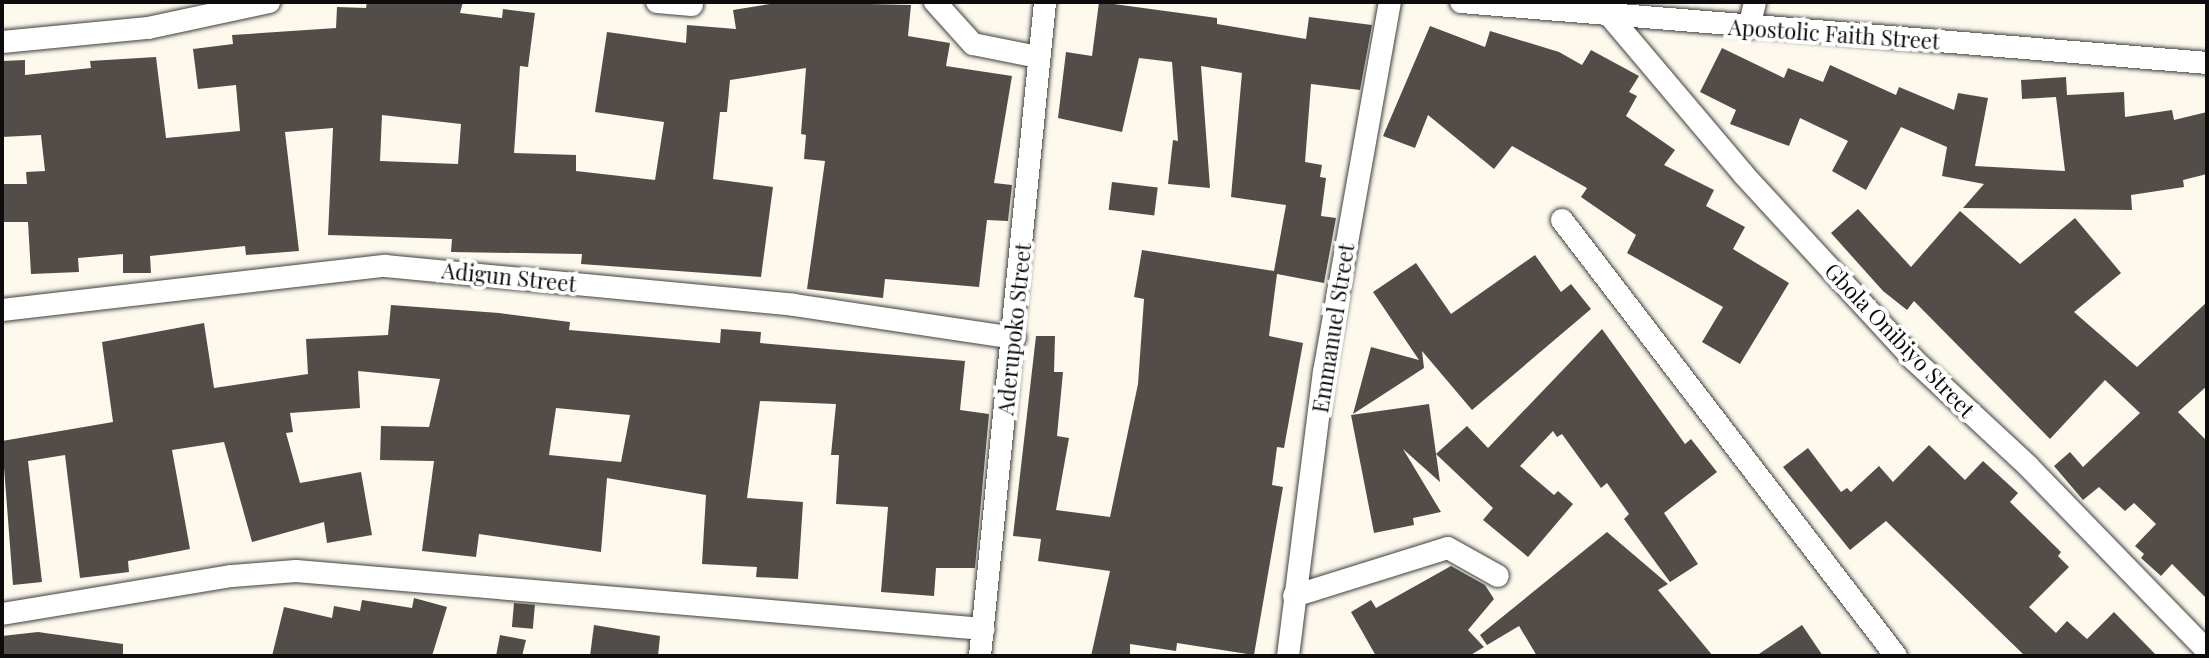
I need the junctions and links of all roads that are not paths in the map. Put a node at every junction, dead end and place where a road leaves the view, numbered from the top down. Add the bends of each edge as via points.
1 (657, 2) edge
2 (935, 2) edge
3 (1045, 2) edge
4 (1390, 2) edge
5 (1461, 2) edge
6 (1755, 2) edge
7 (258, 4) edge
8 (692, 5) dead end
9 (1609, 15) junction
10 (1749, 28) junction
11 (2, 42) edge
12 (1038, 57) junction
13 (2207, 63) edge
14 (1562, 220) dead end
15 (2, 310) edge
16 (1015, 338) junction
17 (1498, 576) dead end
18 (1294, 596) junction
19 (2, 614) edge
20 (984, 629) junction
21 (2207, 651) edge
22 (980, 656) edge
23 (1288, 656) edge
24 (1896, 656) edge

1 - 8 street
2 - 12 street via 973,44
3 - 12 street, Aderupoko Street
4 - 18 street, Emmanuel Street via 1324,372
5 - 9 street, Apostolic Faith Street
6 - 10 street
7 - 11 street via 148,28
9 - 10 street, Apostolic Faith Street
9 - 21 street, Gbola Onibiyo Street via 1744,175 1913,359 2028,466
10 - 13 street, Apostolic Faith Street
12 - 16 street, Aderupoko Street
14 - 24 street
15 - 16 street, Adigun Street via 385,266 794,305
16 - 20 street, Aderupoko Street
17 - 18 street via 1448,548
18 - 23 street, Emmanuel Street
19 - 20 street via 232,576 296,571
20 - 22 street, Aderupoko Street

